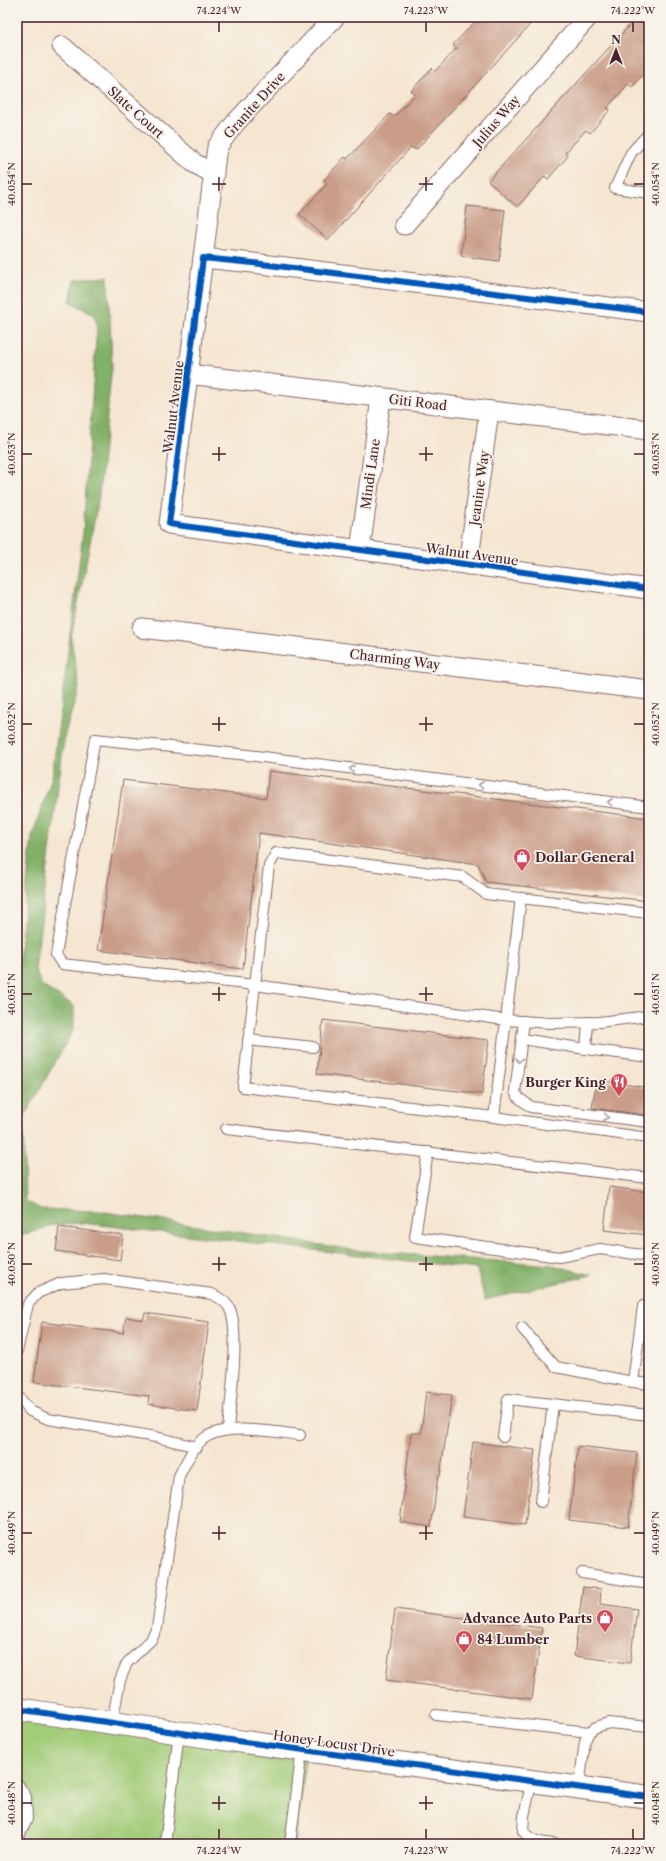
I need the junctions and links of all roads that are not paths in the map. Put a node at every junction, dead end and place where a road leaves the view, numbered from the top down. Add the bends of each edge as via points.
1 (588, 17) edge
2 (325, 21) edge
3 (62, 46) dead end
4 (649, 133) edge
5 (214, 174) junction
6 (649, 193) edge
7 (404, 226) dead end
8 (203, 258) junction
9 (649, 312) edge
10 (188, 374) junction
11 (381, 398) junction
12 (489, 411) junction
13 (649, 430) edge
14 (360, 550) junction
15 (468, 565) junction
16 (649, 589) edge
17 (142, 628) dead end
18 (649, 690) edge
19 (649, 807) edge
20 (522, 898) junction
21 (649, 913) edge
22 (255, 985) junction
23 (649, 1016) edge
24 (506, 1020) junction
25 (524, 1021) junction
26 (588, 1022) junction
27 (522, 1039) junction
28 (248, 1040) junction
29 (313, 1047) dead end
30 (586, 1049) junction
31 (649, 1057) edge
32 (494, 1117) junction
33 (649, 1122) edge
34 (226, 1129) dead end
35 (649, 1138) edge
36 (428, 1152) junction
37 (649, 1178) edge
38 (649, 1256) edge
39 (649, 1307) edge
40 (522, 1328) dead end
41 (17, 1351) edge
42 (633, 1382) junction
43 (649, 1384) edge
44 (17, 1395) edge
45 (553, 1404) junction
46 (649, 1415) edge
47 (228, 1430) junction
48 (300, 1434) dead end
49 (503, 1437) dead end
50 (197, 1447) junction
51 (540, 1502) dead end
52 (582, 1573) dead end
53 (649, 1584) edge
54 (17, 1709) edge
55 (436, 1715) dead end
56 (112, 1723) junction
57 (649, 1727) edge
58 (590, 1732) junction
59 (179, 1733) junction
60 (302, 1750) junction
61 (532, 1780) junction
62 (17, 1783) edge
63 (579, 1787) junction
64 (649, 1797) edge
65 (17, 1840) edge
66 (165, 1844) edge
67 (290, 1844) edge
68 (556, 1844) edge

1 - 7 street, Julius Way
2 - 5 street, Granite Drive via 217,147
3 - 5 street, Slate Court via 194,163
4 - 6 lane via 631,153 614,188
5 - 8 street, Granite Drive
8 - 9 street
8 - 10 street, Walnut Avenue
10 - 11 street, Giti Road
10 - 14 street, Walnut Avenue via 169,524
11 - 12 street, Giti Road
11 - 14 street, Mindi Lane
12 - 13 street, Giti Road
12 - 15 street, Jeanine Way
14 - 15 street, Walnut Avenue
15 - 16 street, Walnut Avenue
17 - 18 street, Charming Way
19 -> 22 lane via 248,755 95,739 56,955 62,964
20 - 21 lane
20 - 22 lane via 486,894 463,877 276,853 268,866
20 - 24 lane
22 - 24 lane
22 - 28 lane
23 - 26 lane
24 - 25 lane
24 - 32 lane
25 - 26 lane
25 - 27 lane
26 - 30 lane
27 - 30 lane
27 -> 33 lane via 515,1092 531,1107
28 - 29 lane
28 - 32 lane via 243,1087
30 - 31 lane
32 - 35 lane
34 - 36 lane
36 - 37 lane
36 - 38 lane via 415,1237 559,1257 600,1249
39 - 42 lane via 643,1306
40 - 42 lane via 556,1367
41 - 47 lane via 28,1304 38,1293 61,1284 104,1279 212,1294 229,1307 235,1335
42 - 43 lane
44 - 50 lane via 30,1411 48,1419 156,1437
45 - 46 lane
45 - 49 lane via 508,1399
45 - 51 lane
47 - 48 lane
47 - 50 lane via 207,1436
50 - 56 lane via 179,1476 157,1628 151,1640 127,1663 120,1680
52 - 53 lane
54 - 56 street, Honey Locust Drive
55 - 58 lane
56 - 59 street, Honey Locust Drive
57 - 58 lane via 608,1723
58 - 63 lane via 585,1741
59 - 60 street, Honey Locust Drive
59 - 66 lane
60 - 61 street, Honey Locust Drive
60 - 67 lane
61 - 63 street, Honey Locust Drive
61 - 68 lane via 523,1831 528,1837 539,1842
62 - 65 lane via 26,1797 27,1820
63 - 64 street, Honey Locust Drive

